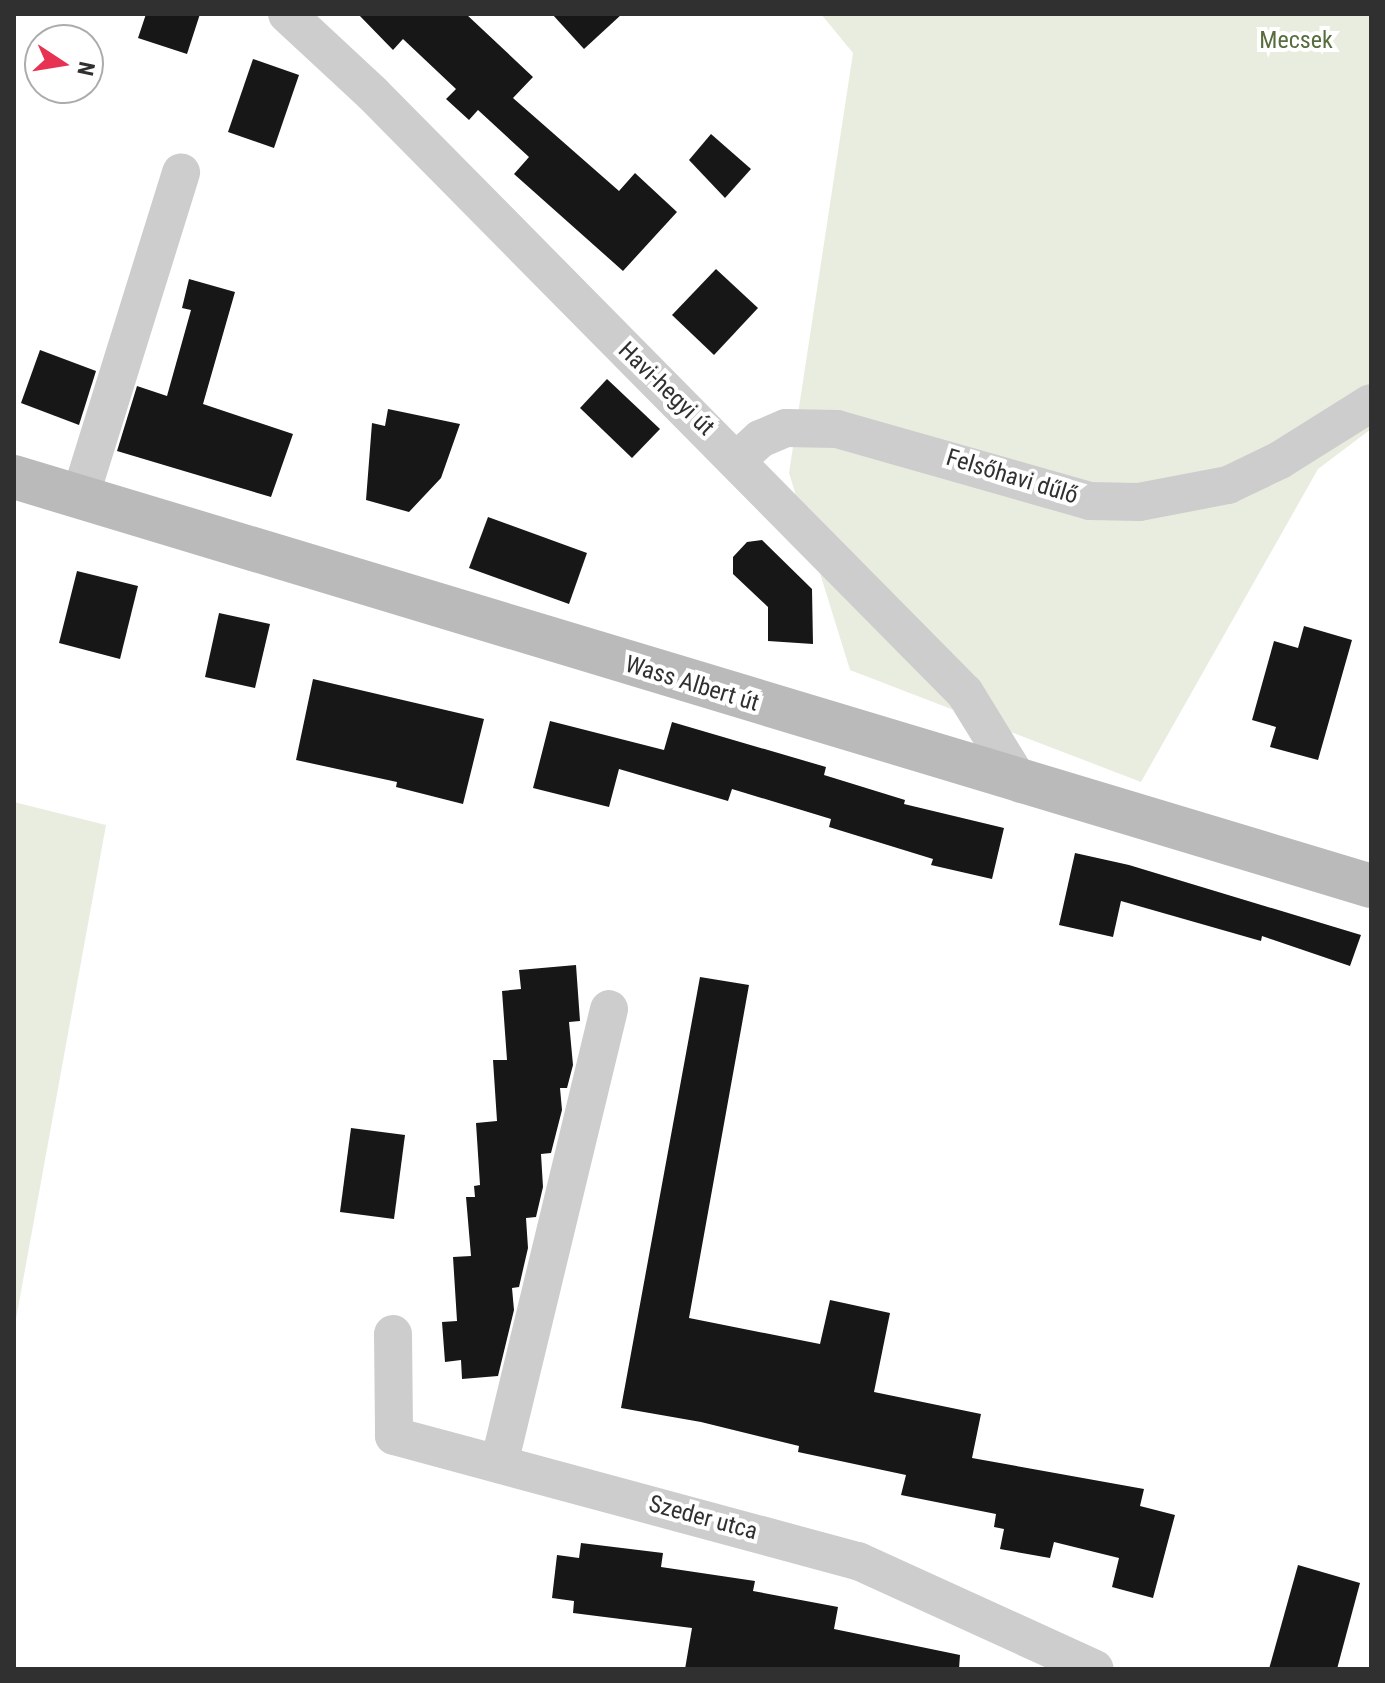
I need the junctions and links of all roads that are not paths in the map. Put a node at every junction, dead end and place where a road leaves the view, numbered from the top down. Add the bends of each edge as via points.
1 (287, 14) edge
2 (181, 172) dead end
3 (1371, 403) edge
4 (738, 459) junction
5 (14, 477) edge
6 (80, 497) junction
7 (1021, 784) junction
8 (1371, 886) edge
9 (609, 1009) dead end
10 (393, 1334) dead end
11 (499, 1464) junction
12 (1095, 1669) edge

1 - 4 street, Havi-hegyi út
2 - 6 street
3 - 4 street, Felsőhavi dűlő via 1280,460 1228,485 1139,502 1090,501 837,429 786,428 760,439
4 - 7 street, Havi-hegyi út via 965,693
5 - 6 street, Wass Albert út
6 - 7 street, Wass Albert út
7 - 8 street, Wass Albert út
9 - 11 street
10 - 11 street, Szeder utca via 394,1436
11 - 12 street, Szeder utca via 858,1561

